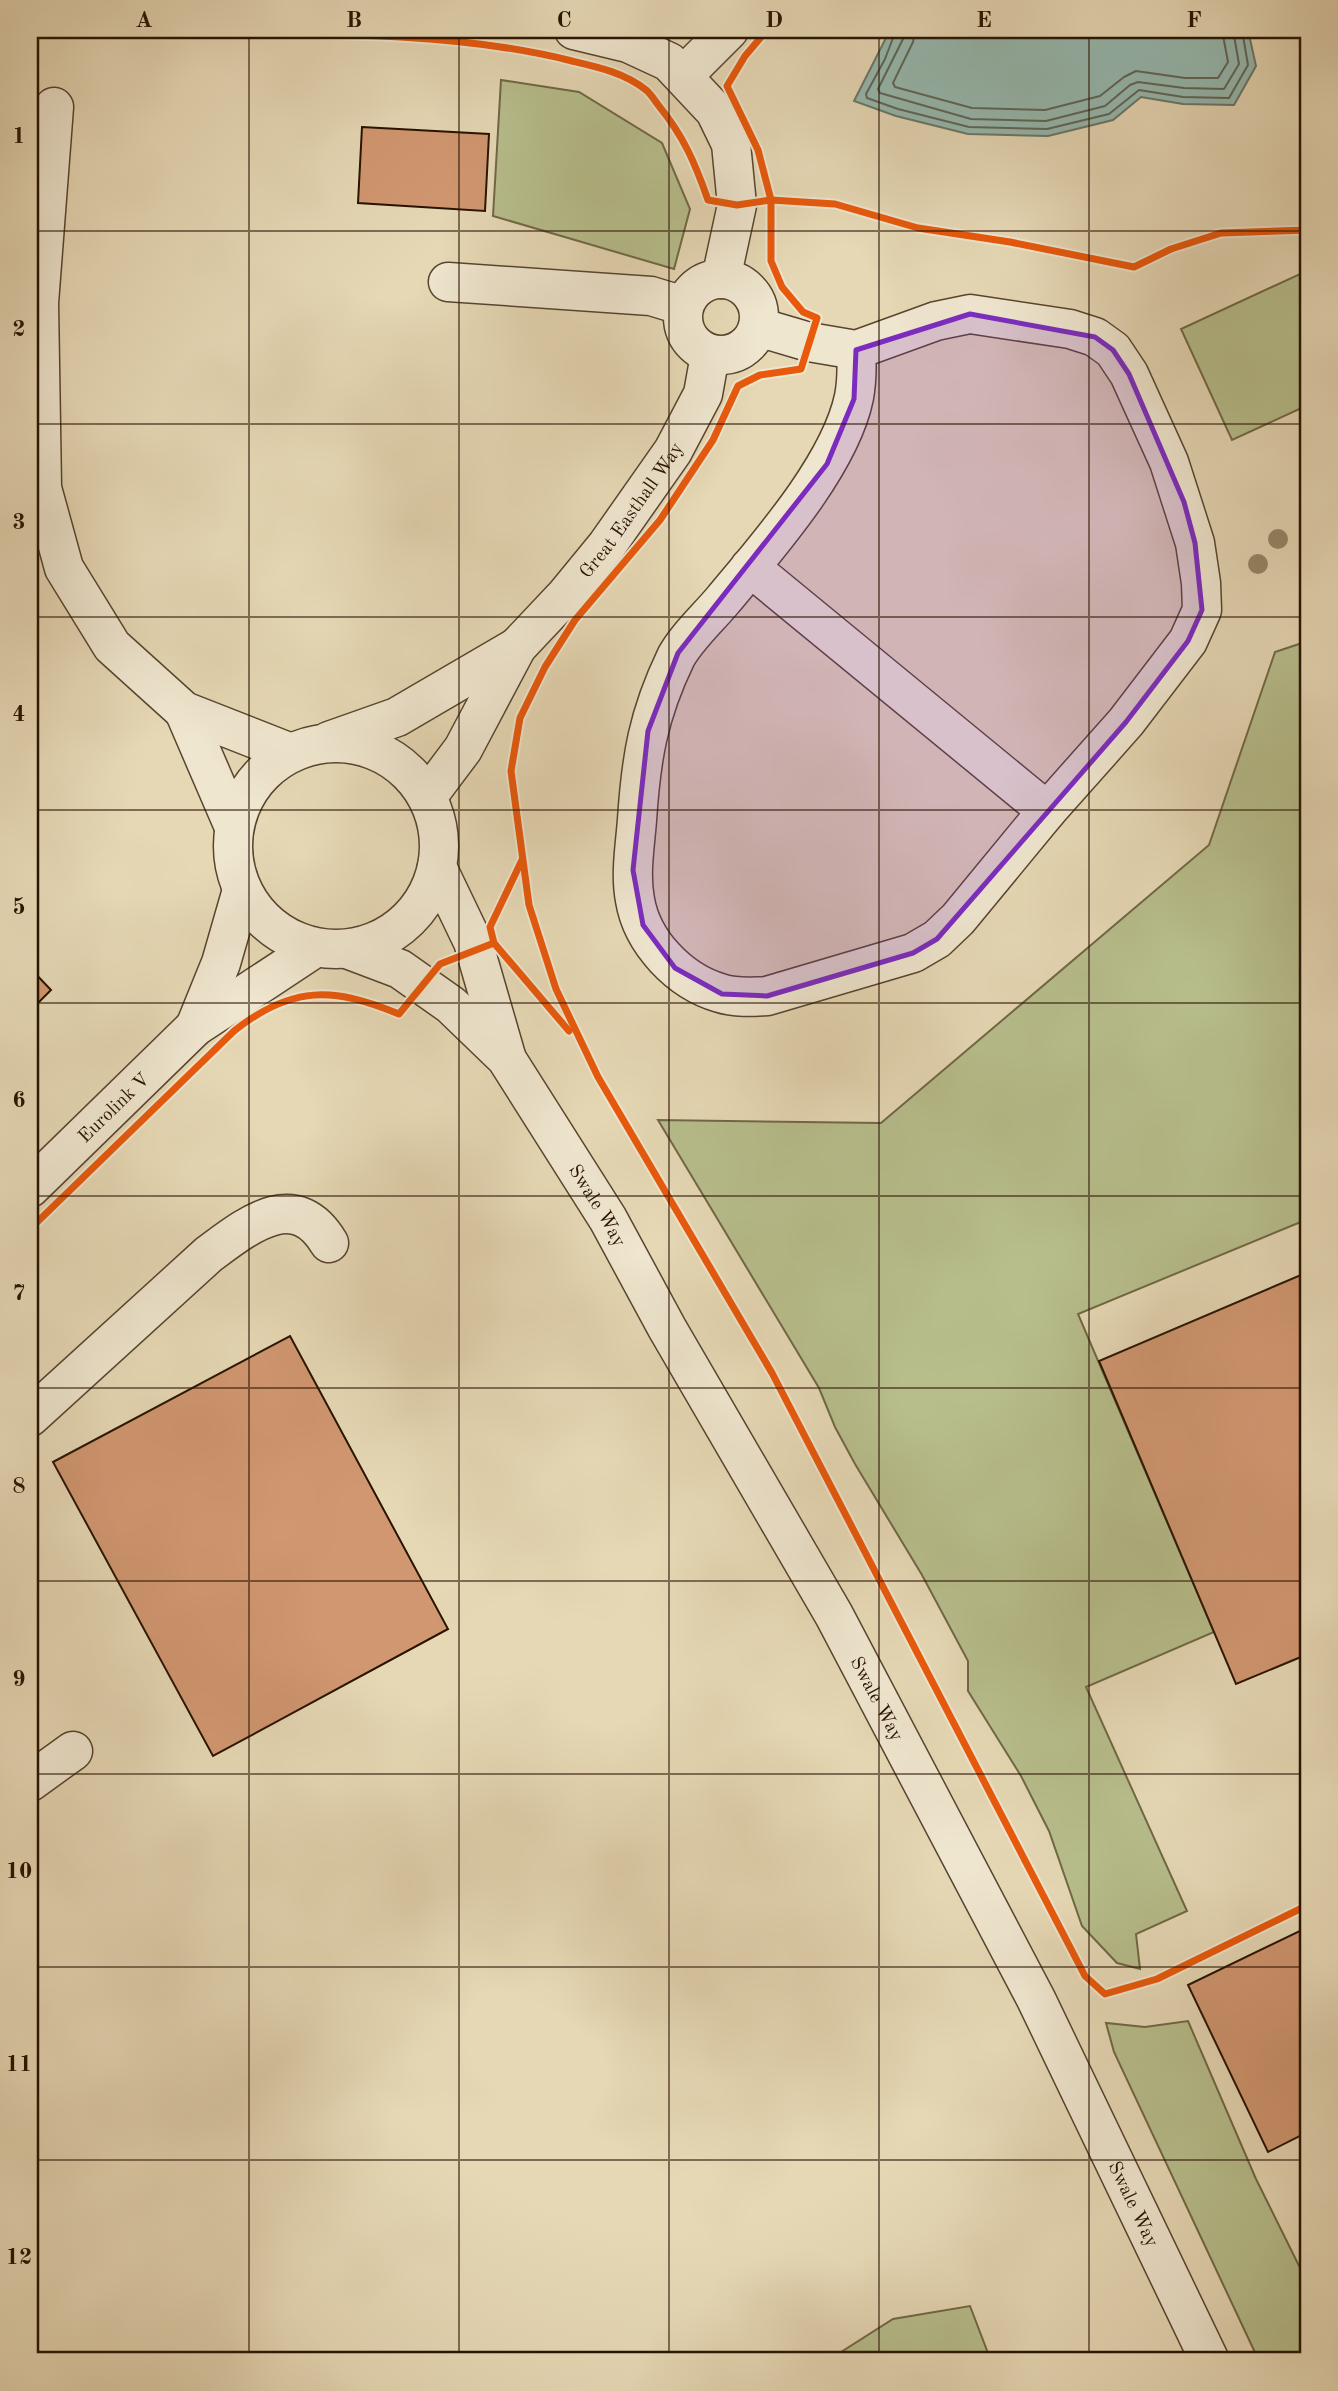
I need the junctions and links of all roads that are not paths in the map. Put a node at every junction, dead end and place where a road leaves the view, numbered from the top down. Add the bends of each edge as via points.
1 (574, 30) edge
2 (729, 30) edge
3 (682, 76) junction
4 (54, 107) dead end
5 (722, 279) junction
6 (448, 282) dead end
7 (684, 306) junction
8 (758, 327) junction
9 (856, 350) junction
10 (710, 355) junction
11 (750, 567) junction
12 (517, 647) junction
13 (184, 711) junction
14 (306, 749) junction
15 (427, 797) junction
16 (1047, 811) junction
17 (234, 827) junction
18 (437, 867) junction
19 (242, 890) junction
20 (331, 948) junction
21 (194, 1027) junction
22 (506, 1058) junction
23 (30, 1188) edge
24 (329, 1243) dead end
25 (30, 1417) edge
26 (73, 1751) dead end
27 (30, 1782) edge
28 (1210, 2361) edge

1 - 3 street via 628,43 669,62
2 - 3 street
3 - 5 street via 715,111 731,144 737,205
4 - 13 street via 39,303 42,488 64,568 111,646
5 - 7 street via 698,286
5 - 8 street via 746,288 754,298
6 - 7 street via 651,296
7 - 10 street via 684,330 690,341
8 - 9 street
8 - 10 street via 747,346 736,353
9 - 11 street via 854,400 827,464
9 - 16 street via 936,321 970,314 1070,328 1113,350 1129,374 1169,462 1195,543 1202,610 1188,641 1126,722
10 - 12 street, Great Easthall Way via 703,394 673,452 607,545
11 - 16 street
11 - 16 street via 678,653 658,695 648,731 633,870 635,900 643,925 675,968 722,994 767,996 913,953 958,919
12 - 14 street, Great Easthall Way via 397,717
12 - 15 street, Great Easthall Way via 463,748
13 - 14 street
13 - 17 street
14 - 15 street via 352,744 382,754 408,772
14 - 17 street via 264,772 245,797
15 - 18 street via 438,831
17 - 19 street via 233,859
18 - 20 street via 426,897 406,922 379,940
18 - 22 street, Swale Way via 473,942
19 - 20 street via 260,916 285,936
19 - 21 street, Eurolink V via 221,963
20 - 21 street, Eurolink V
20 - 22 street, Swale Way via 400,969 451,1005
21 - 23 street, Eurolink V
22 - 28 street, Swale Way via 608,1219 834,1615 1036,1999
24 - 25 street via 321,1229 288,1213 250,1226 209,1254
26 - 27 street

